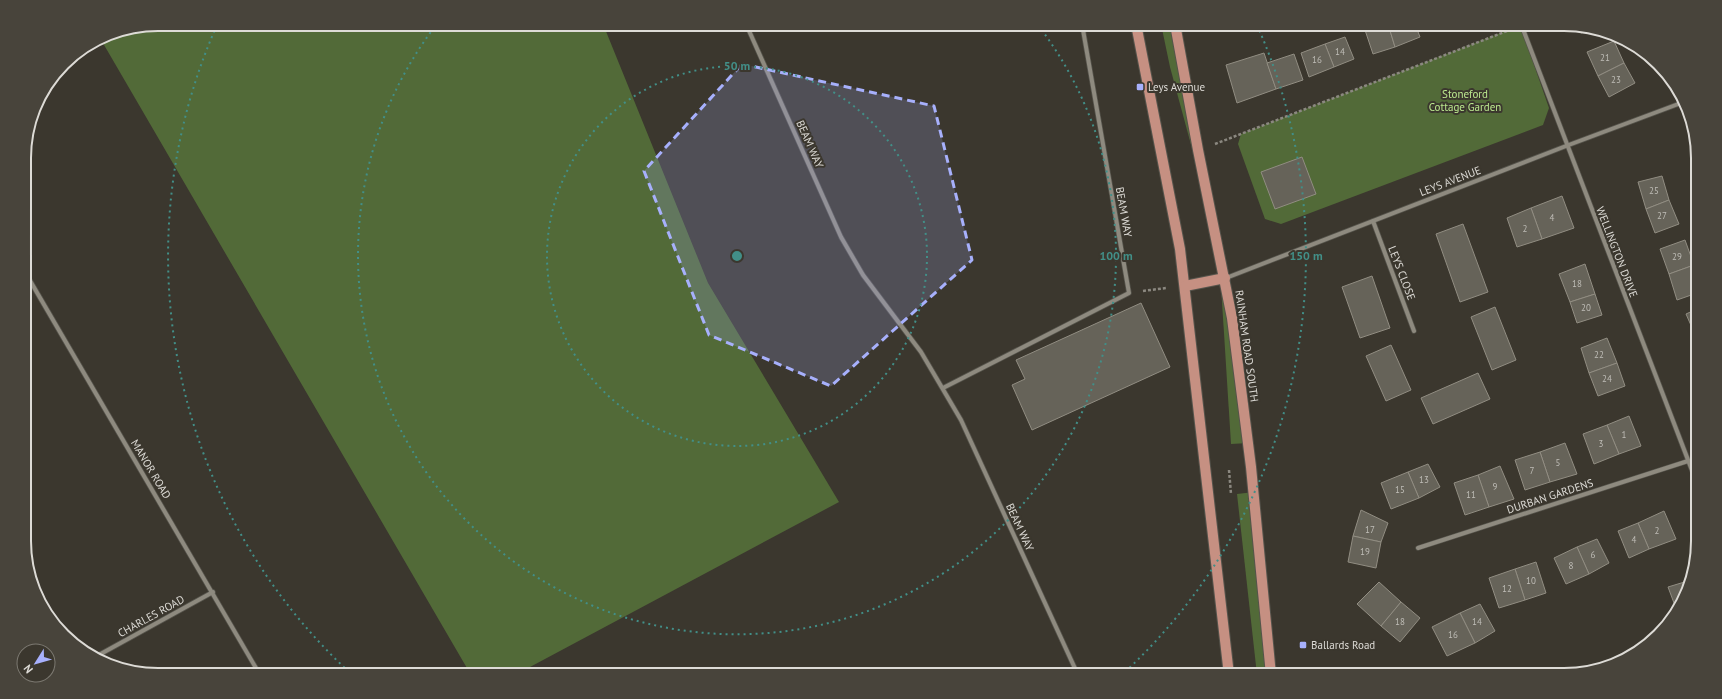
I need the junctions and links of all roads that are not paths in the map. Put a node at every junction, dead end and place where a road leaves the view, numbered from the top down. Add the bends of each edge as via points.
1 (749, 31) edge
2 (1083, 31) edge
3 (1137, 31) edge
4 (1176, 31) edge
5 (1523, 31) edge
6 (1678, 104) edge
7 (1566, 146) junction
8 (1373, 221) junction
9 (1225, 278) junction
10 (31, 282) edge
11 (1185, 286) junction
12 (1414, 331) dead end
13 (943, 388) junction
14 (1688, 461) junction
15 (1691, 468) edge
16 (1418, 548) dead end
17 (213, 592) junction
18 (100, 654) edge
19 (256, 668) edge
20 (1076, 668) edge
21 (1229, 668) edge
22 (1270, 668) edge

1 - 13 street, BEAM WAY via 841,237 863,275 921,352
2 - 13 street, BEAM WAY via 1129,293
3 - 11 main road
4 - 9 main road, RAINHAM ROAD SOUTH
5 - 7 street, WELLINGTON DRIVE
6 - 7 street, LEYS AVENUE
7 - 8 street, LEYS AVENUE
7 - 14 street, WELLINGTON DRIVE
8 - 9 street, LEYS AVENUE
8 - 12 street, LEYS CLOSE
9 - 11 main road
9 - 22 main road, RAINHAM ROAD SOUTH via 1249,454
10 - 17 street, MANOR ROAD
11 - 21 main road
13 - 20 street, BEAM WAY via 961,420
14 - 15 street, WELLINGTON DRIVE
14 - 16 street, DURBAN GARDENS
17 - 18 street, CHARLES ROAD
17 - 19 street, MANOR ROAD

